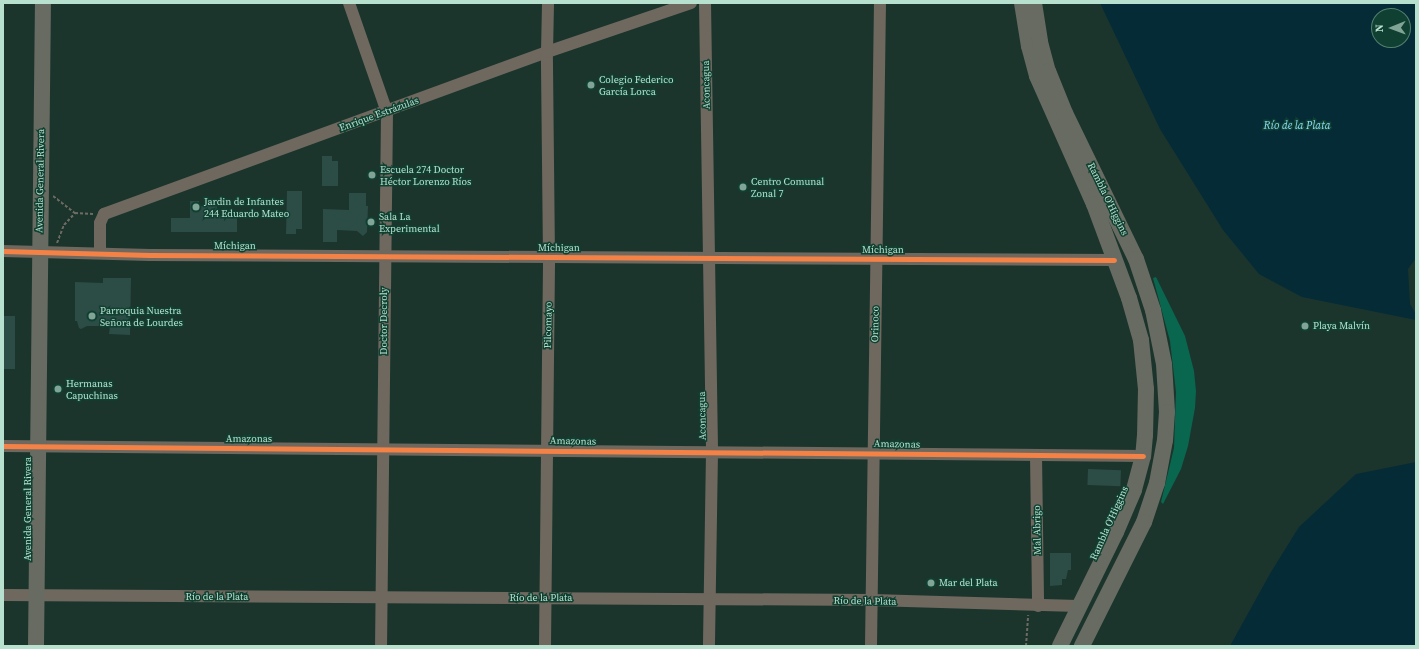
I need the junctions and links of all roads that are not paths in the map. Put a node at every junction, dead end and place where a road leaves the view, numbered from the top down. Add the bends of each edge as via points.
1 (43, 3) edge
2 (349, 3) edge
3 (548, 3) edge
4 (692, 3) edge
5 (705, 3) edge
6 (880, 3) edge
7 (1022, 3) edge
8 (1034, 3) edge
9 (547, 52) junction
10 (387, 112) junction
11 (3, 251) edge
12 (39, 251) junction
13 (100, 253) junction
14 (385, 256) junction
15 (549, 257) junction
16 (709, 257) junction
17 (876, 259) junction
18 (1114, 260) junction
19 (3, 446) edge
20 (37, 446) junction
21 (384, 449) junction
22 (547, 450) junction
23 (712, 452) junction
24 (874, 453) junction
25 (1036, 455) junction
26 (1143, 456) junction
27 (3, 595) edge
28 (36, 596) junction
29 (382, 598) junction
30 (545, 598) junction
31 (709, 600) junction
32 (872, 600) junction
33 (1038, 606) junction
34 (1078, 606) junction
35 (36, 646) edge
36 (381, 646) edge
37 (545, 646) edge
38 (709, 646) edge
39 (872, 646) edge
40 (1060, 646) edge
41 (1082, 646) edge

1 - 12 main road, Avenida General Rivera
2 - 10 street, Doctor Decroly
3 - 9 street, Pilcomayo
4 - 9 street, Enrique Estrázulas
5 - 16 street, Aconcagua
6 - 17 street, Orinoco
7 - 18 main road, Rambla O'Higgins via 1028,46 1037,76 1094,204
8 - 41 main road, Rambla O'Higgins via 1048,72 1065,113 1136,259 1154,310 1164,364 1165,440 1157,483 1144,522
9 - 10 street, Enrique Estrázulas
9 - 15 street, Pilcomayo
10 - 13 street, Enrique Estrázulas via 104,214 100,223
10 - 14 street, Doctor Decroly
11 - 12 street, Míchigan
12 - 13 street, Míchigan
12 - 20 main road, Avenida General Rivera
13 - 14 street, Míchigan
14 - 15 street, Míchigan
14 - 21 street, Doctor Decroly
15 - 16 street, Míchigan
15 - 22 street, Pilcomayo
16 - 17 street, Míchigan
16 - 23 street, Aconcagua
17 - 18 street, Míchigan
17 - 24 street, Orinoco
18 - 26 main road, Rambla O'Higgins via 1134,316 1144,360 1146,406
19 - 20 street, Amazonas
20 - 21 street, Amazonas
20 - 28 main road, Avenida General Rivera
21 - 22 street, Amazonas
21 - 29 street, Doctor Decroly
22 - 23 street, Amazonas
22 - 30 street, Pilcomayo
23 - 24 street, Amazonas
23 - 31 street, Aconcagua
24 - 25 street, Amazonas
24 - 32 street, Orinoco
25 - 26 street, Amazonas
25 - 33 street, Mal Abrigo
26 - 34 main road, Rambla O'Higgins via 1134,490 1116,532
27 - 28 street, Río de la Plata
28 - 29 street, Río de la Plata
28 - 35 main road, Avenida General Rivera
29 - 30 street, Río de la Plata
29 - 36 street, Doctor Decroly
30 - 31 street, Río de la Plata
30 - 37 street, Pilcomayo
31 - 32 street, Río de la Plata
31 - 38 street, Aconcagua
32 - 33 street, Río de la Plata
32 - 39 street, Orinoco
33 - 34 street, Río de la Plata
34 - 40 main road, Rambla O'Higgins

